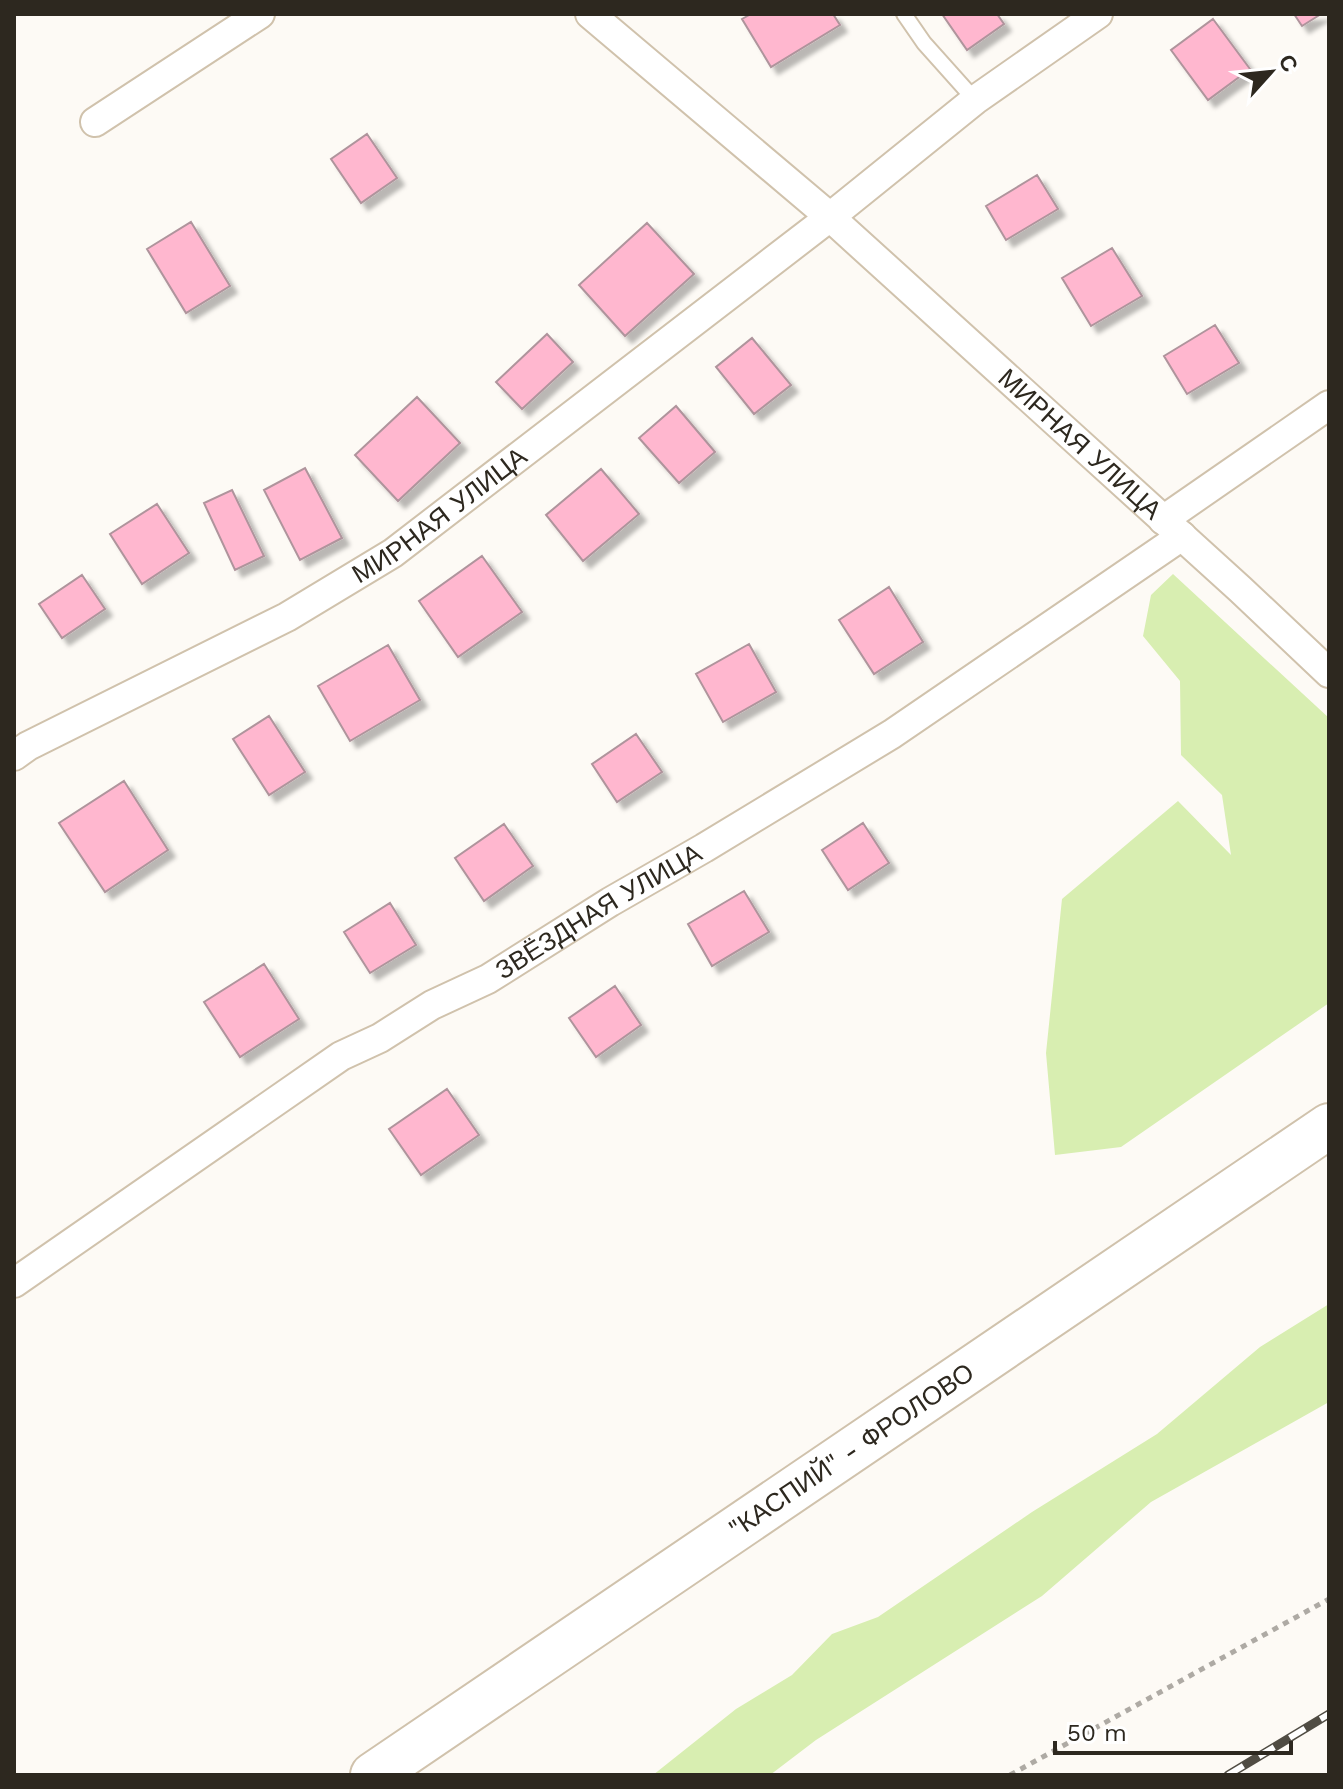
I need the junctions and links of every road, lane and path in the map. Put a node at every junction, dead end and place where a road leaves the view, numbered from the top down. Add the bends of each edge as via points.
1 (260, 14) edge
2 (590, 14) edge
3 (904, 14) edge
4 (1098, 14) edge
5 (975, 100) junction
6 (95, 122) dead end
7 (830, 217) junction
8 (1329, 405) edge
9 (1173, 528) junction
10 (1329, 673) edge
11 (14, 756) edge
12 (1329, 1126) edge
13 (14, 1283) edge
14 (1329, 1599) edge
15 (373, 1775) edge
16 (1010, 1775) edge

1 - 6 street
2 - 7 street, МИРНАЯ УЛИЦА
3 - 5 lane
4 - 5 street, МИРНАЯ УЛИЦА
5 - 7 street, МИРНАЯ УЛИЦА
7 - 9 street, МИРНАЯ УЛИЦА
7 - 11 street, МИРНАЯ УЛИЦА via 393,553 287,617
8 - 9 street, ЗВЁЗДНАЯ УЛИЦА
9 - 10 street, МИРНАЯ УЛИЦА
9 - 13 street, ЗВЁЗДНАЯ УЛИЦА via 892,734 488,979 341,1056
12 - 15 main road, "КАСПИЙ" - ФРОЛОВО
14 - 16 path

